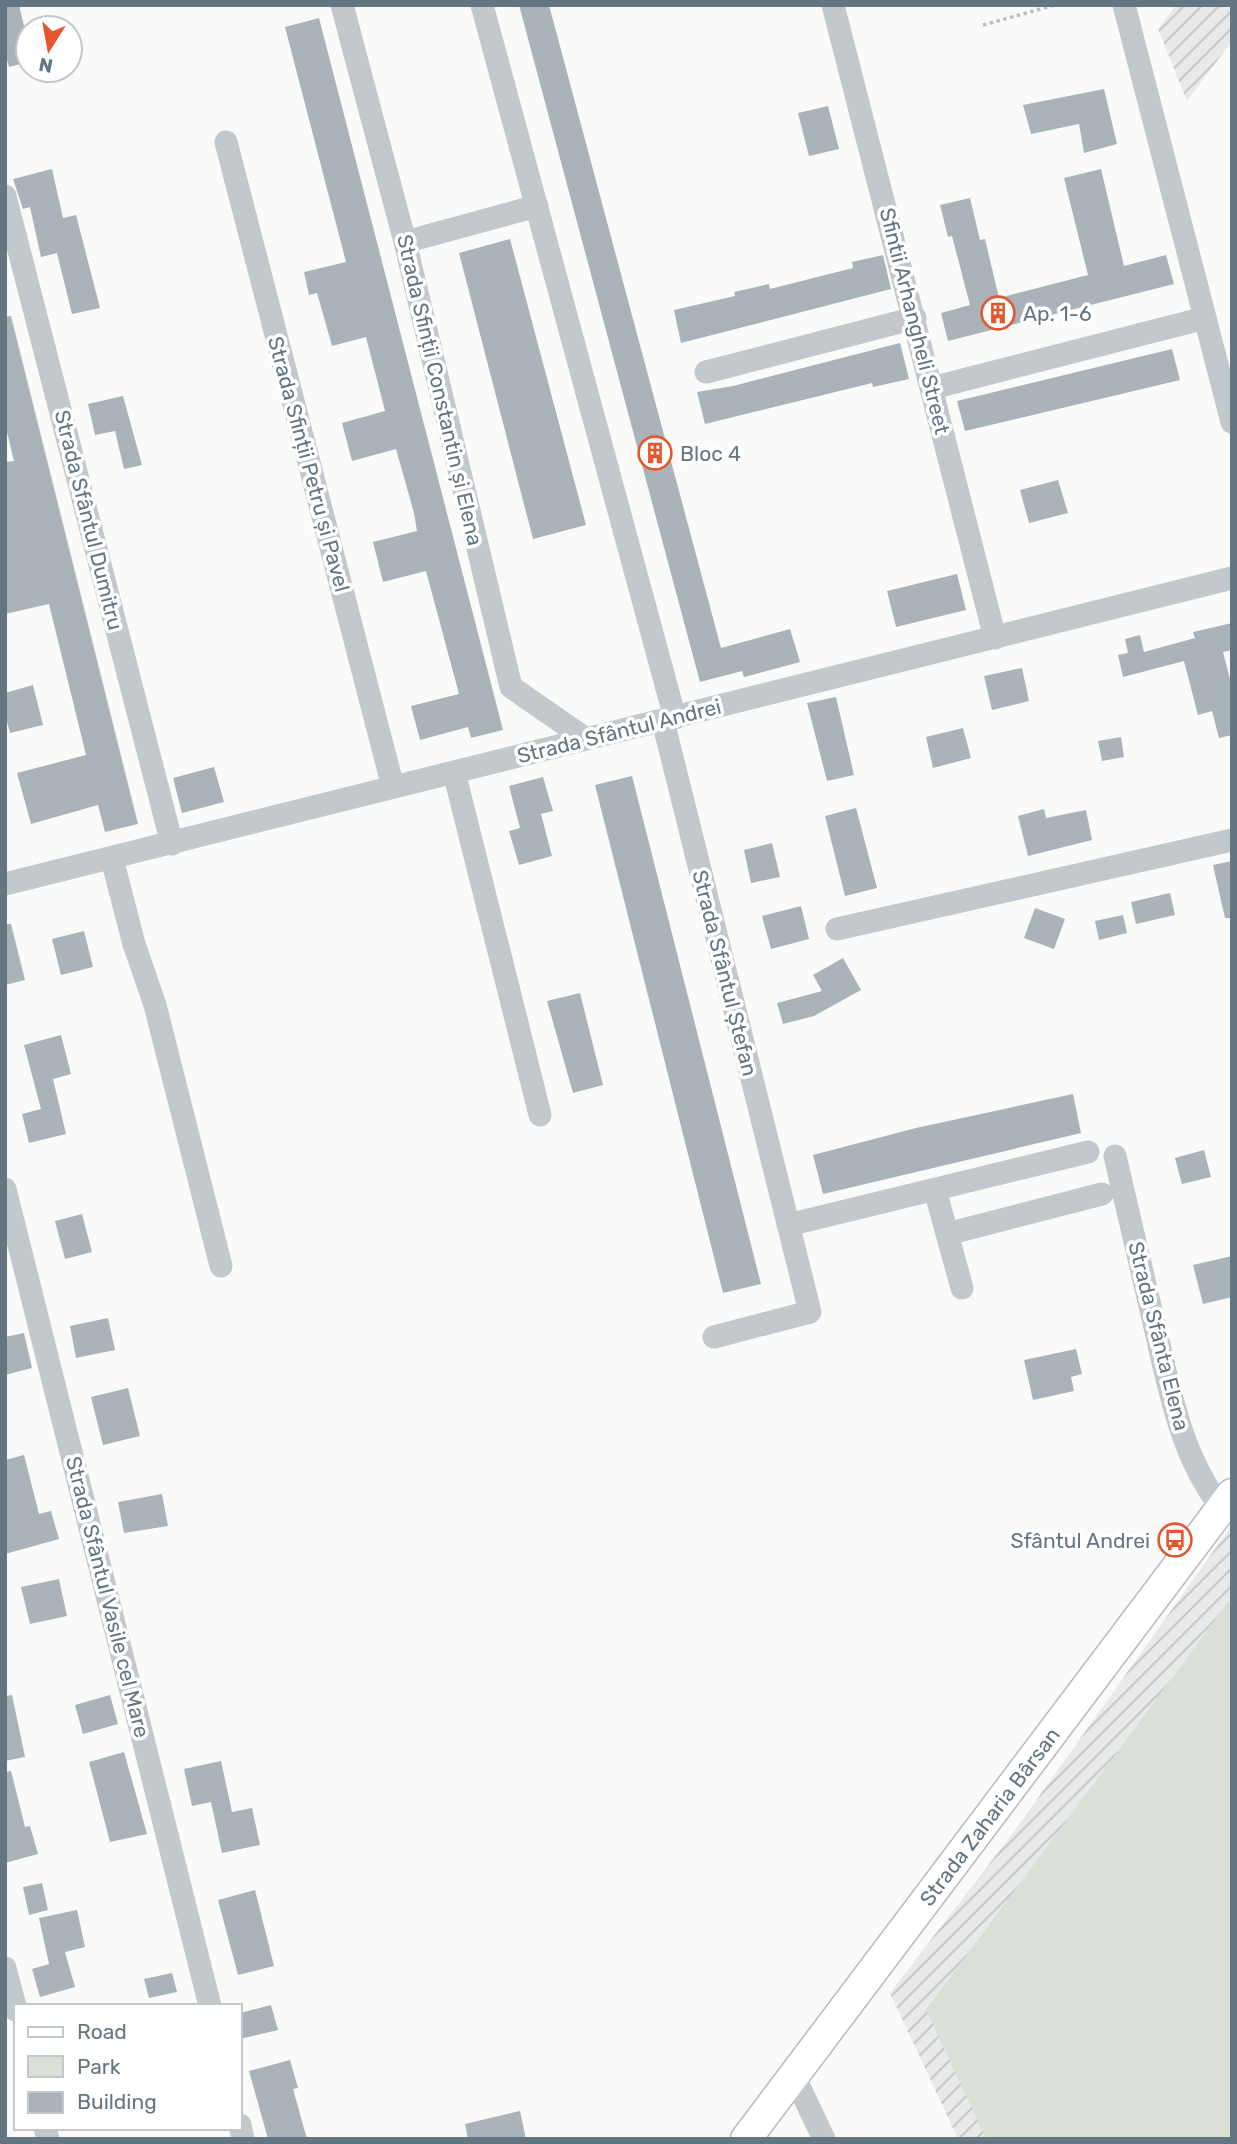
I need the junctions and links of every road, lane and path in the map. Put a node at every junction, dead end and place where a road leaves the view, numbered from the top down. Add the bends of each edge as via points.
1 (342, 5) edge
2 (482, 5) edge
3 (833, 5) edge
4 (1055, 5) edge
5 (1124, 5) edge
6 (983, 25) dead end
7 (226, 142) dead end
8 (5, 196) edge
9 (537, 206) junction
10 (404, 242) junction
11 (915, 318) junction
12 (1205, 318) junction
13 (706, 372) dead end
14 (932, 388) junction
15 (1232, 422) edge
16 (1232, 578) edge
17 (995, 638) junction
18 (669, 719) junction
19 (586, 739) junction
20 (454, 772) junction
21 (393, 787) junction
22 (1232, 840) edge
23 (172, 844) junction
24 (112, 859) junction
25 (6, 880) edge
26 (837, 929) dead end
27 (540, 1115) dead end
28 (1088, 1152) dead end
29 (1115, 1156) dead end
30 (5, 1189) edge
31 (935, 1190) junction
32 (1102, 1194) dead end
33 (788, 1225) junction
34 (947, 1234) junction
35 (221, 1266) dead end
36 (962, 1288) dead end
37 (714, 1337) dead end
38 (1226, 1501) edge
39 (5, 1968) edge
40 (14, 2004) edge
41 (209, 2004) edge
42 (794, 2076) junction
43 (746, 2139) edge
44 (824, 2139) edge

1 - 10 street, Strada Sfinții Constantin și Elena
2 - 9 street
3 - 11 street, Sfintii Arhangheli Street
4 - 6 path
5 - 12 street
7 - 21 street, Strada Sfinții Petru și Pavel
8 - 23 street, Strada Sfântul Dumitru
9 - 10 street
9 - 18 street
10 - 19 street, Strada Sfinții Constantin și Elena via 511,687
11 - 13 street
11 - 14 street, Sfintii Arhangheli Street
12 - 14 street
12 - 15 street
14 - 17 street, Sfintii Arhangheli Street
16 - 17 street, Strada Sfântul Andrei
17 - 18 street, Strada Sfântul Andrei
18 - 19 street, Strada Sfântul Andrei
18 - 33 street, Strada Sfântul Ștefan
19 - 20 street, Strada Sfântul Andrei
20 - 21 street, Strada Sfântul Andrei
20 - 27 street
21 - 23 street, Strada Sfântul Andrei
22 - 26 street
23 - 24 street, Strada Sfântul Andrei
24 - 25 street, Strada Sfântul Andrei
24 - 35 street via 155,1005
28 - 31 street
29 - 38 street, Strada Sfânta Elena via 1188,1453 1206,1488
30 - 41 street, Strada Sfântul Vasile cel Mare
31 - 33 street
31 - 34 street
32 - 34 street
33 - 37 street, Strada Sfântul Ștefan via 810,1312
34 - 36 street
38 - 42 main road, Strada Zaharia Bârsan
39 - 40 street
42 - 43 main road, Strada Zaharia Bârsan
42 - 44 street

